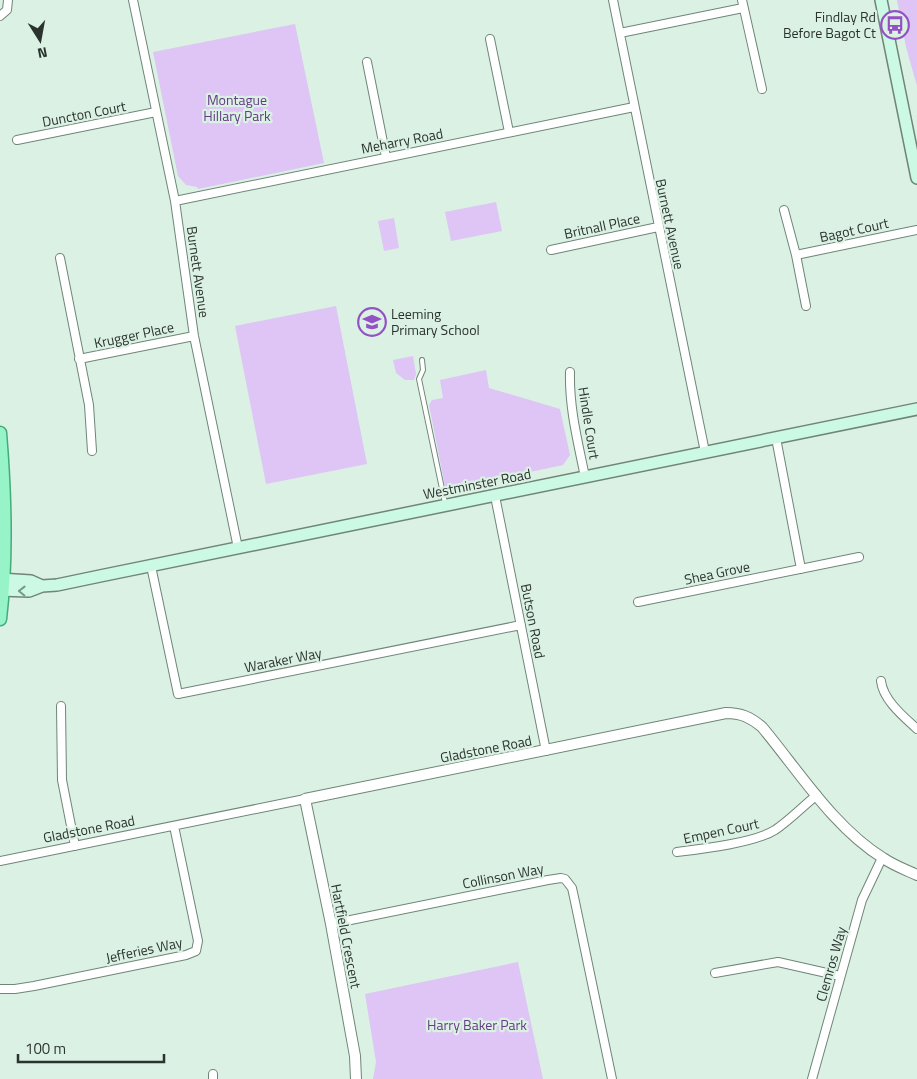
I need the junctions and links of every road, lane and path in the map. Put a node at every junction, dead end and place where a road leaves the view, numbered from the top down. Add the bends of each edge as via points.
1 (8, 0) edge
2 (133, 0) edge
3 (613, 0) edge
4 (881, 0) edge
5 (743, 4) edge
6 (0, 16) edge
7 (620, 33) junction
8 (490, 39) dead end
9 (367, 62) dead end
10 (762, 89) dead end
11 (634, 107) junction
12 (156, 112) junction
13 (509, 132) junction
14 (17, 140) dead end
15 (386, 157) junction
16 (917, 178) edge
17 (175, 201) junction
18 (784, 210) dead end
19 (658, 227) junction
20 (917, 230) edge
21 (551, 250) dead end
22 (796, 255) junction
23 (60, 258) dead end
24 (806, 306) dead end
25 (194, 336) junction
26 (79, 359) junction
27 (422, 360) dead end
28 (570, 372) dead end
29 (917, 410) edge
30 (0, 433) edge
31 (776, 438) junction
32 (92, 450) dead end
33 (705, 452) junction
34 (585, 477) junction
35 (495, 496) junction
36 (445, 506) junction
37 (238, 548) junction
38 (859, 557) dead end
39 (151, 566) junction
40 (801, 569) junction
41 (1, 584) edge
42 (638, 602) dead end
43 (0, 619) edge
44 (521, 625) junction
45 (881, 681) dead end
46 (61, 706) dead end
47 (917, 730) edge
48 (546, 751) junction
49 (817, 795) junction
50 (305, 799) junction
51 (174, 826) junction
52 (75, 846) junction
53 (677, 852) dead end
54 (882, 858) junction
55 (0, 861) edge
56 (917, 875) edge
57 (331, 924) junction
58 (716, 973) dead end
59 (840, 976) junction
60 (0, 990) edge
61 (356, 1079) edge
62 (612, 1079) edge
63 (812, 1079) edge

1 - 6 street via 6,10
2 - 12 street, Burnett Avenue
3 - 7 street, Burnett Avenue
4 - 16 main road
5 - 7 street
5 - 10 street
7 - 11 street, Burnett Avenue
8 - 13 street
9 - 15 street
11 - 13 street, Meharry Road
11 - 19 street, Burnett Avenue
12 - 14 street, Duncton Court
12 - 17 street, Burnett Avenue
13 - 15 street, Meharry Road
15 - 17 street, Meharry Road
17 - 25 street, Burnett Avenue
18 - 22 street
19 - 21 street, Britnall Place
19 - 33 street, Burnett Avenue
20 - 22 street, Bagot Court
22 - 24 street
23 - 26 street, Krugger Place
25 - 26 street, Krugger Place
25 - 37 street, Burnett Avenue
26 - 32 street, Krugger Place via 89,405
27 - 36 lane via 423,370 419,379
28 - 34 street, Hindle Court via 572,410
29 - 31 main road, Westminster Road
30 - 41 main road via 3,493
31 - 33 main road, Westminster Road
31 - 40 street
33 - 34 main road, Westminster Road
34 - 35 main road, Westminster Road
35 - 36 main road, Westminster Road
35 - 44 street, Butson Road
36 - 37 main road, Westminster Road
37 - 39 main road, Westminster Road
38 - 40 street, Shea Grove
39 - 41 main road, Westminster Road via 57,585 42,586 31,581
39 - 44 street, Waraker Way via 178,694
40 - 42 street, Shea Grove
41 - 43 main road
44 - 48 street, Butson Road
45 - 47 street via 884,694
46 - 52 street via 62,780
48 - 49 street, Gladstone Road via 735,714 750,718 762,727
48 - 50 street, Gladstone Road
49 - 53 street, Empen Court via 764,835
49 - 54 street, Gladstone Road via 849,832
50 - 51 street, Gladstone Road
50 - 57 street, Hartfield Crescent
51 - 52 street, Gladstone Road
51 - 60 street, Jefferies Way via 198,942 196,951 34,986
52 - 55 street, Gladstone Road
54 - 56 street, Gladstone Road
54 - 59 street, Clemros Way via 862,900
57 - 61 street, Hartfield Crescent via 355,1056
57 - 62 street, Collinson Way via 565,878 572,888
58 - 59 street via 778,962
59 - 63 street, Clemros Way

